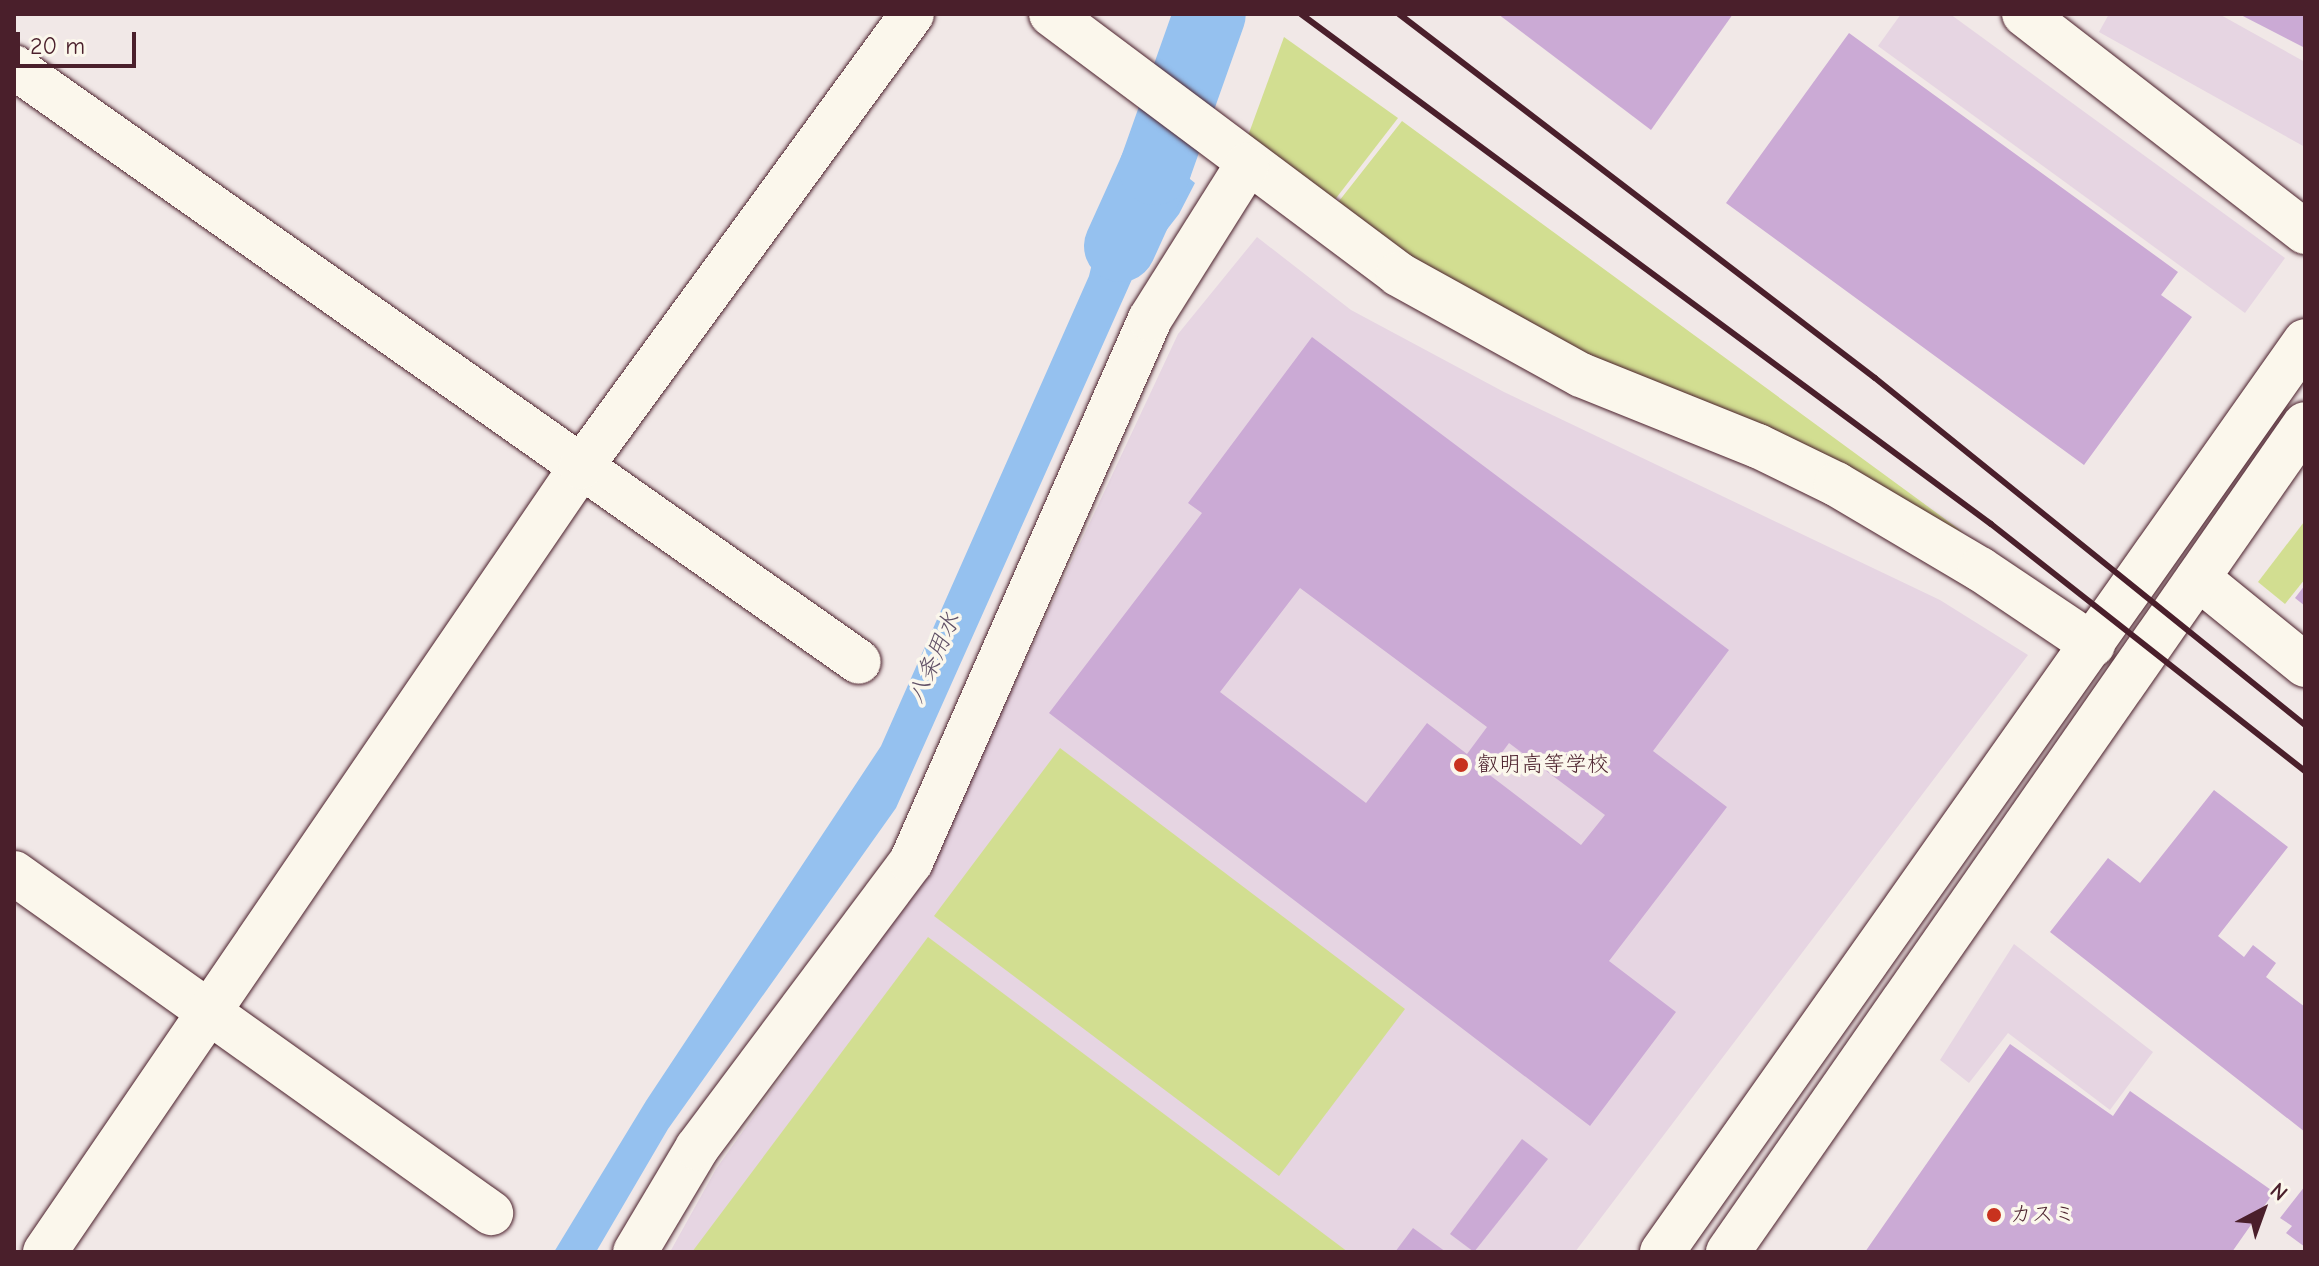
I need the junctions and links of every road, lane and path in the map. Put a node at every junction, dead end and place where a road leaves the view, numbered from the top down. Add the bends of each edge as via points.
1 (912, 14) edge
2 (1051, 14) edge
3 (2024, 14) edge
4 (14, 67) edge
5 (1247, 165) junction
6 (2305, 232) edge
7 (2305, 341) edge
8 (2305, 424) edge
9 (581, 467) junction
10 (2198, 578) junction
11 (2093, 645) junction
12 (859, 662) dead end
13 (2305, 665) edge
14 (14, 873) edge
15 (208, 1012) junction
16 (491, 1213) dead end
17 (45, 1252) edge
18 (635, 1252) edge
19 (1662, 1252) edge
20 (1728, 1252) edge

1 - 9 street
2 - 5 street
3 - 6 street
4 - 9 street
5 - 11 street via 1398,274 1504,335 1581,375 1758,446 1836,484 1980,569
5 - 18 street via 1150,319 911,862 697,1148
7 - 11 street
8 - 10 street
9 - 12 street
9 - 15 street
10 - 13 street
10 - 20 street
11 - 19 street
14 - 15 street
15 - 16 street
15 - 17 street

